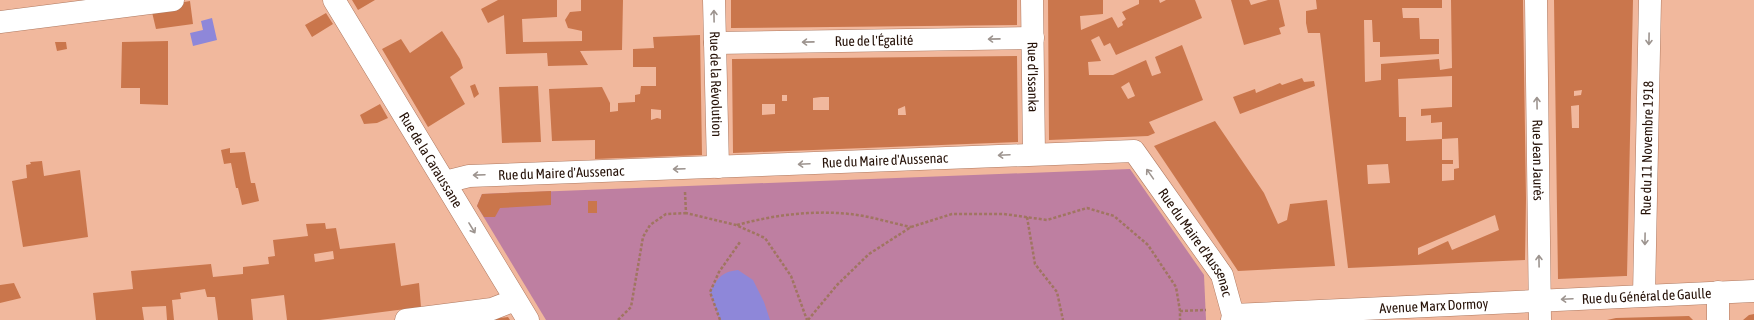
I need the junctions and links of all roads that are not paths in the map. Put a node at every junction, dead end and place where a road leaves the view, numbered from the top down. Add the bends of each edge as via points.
1 (173, 0) edge
2 (334, 0) edge
3 (714, 0) edge
4 (1032, 0) edge
5 (1536, 0) edge
6 (1650, 0) edge
7 (0, 22) edge
8 (1033, 38) junction
9 (715, 43) junction
10 (1034, 154) junction
11 (718, 167) junction
12 (445, 182) junction
13 (1754, 291) edge
14 (1718, 292) junction
15 (1644, 295) junction
16 (515, 300) junction
17 (1539, 310) edge
18 (1232, 317) edge
19 (406, 320) edge
20 (528, 320) edge
21 (1718, 320) edge

1 - 7 street
2 - 12 street, Rue de la Caraussane
9 -> 3 street, Rue de la Révolution
4 - 8 street, Rue d'Issanka
17 -> 5 street, Rue Jean Jaurès
6 -> 15 street, Rue du 11 Novembre 1918
8 -> 9 street, Rue de l'Égalité
8 - 10 street, Rue d'Issanka
9 - 11 street, Rue de la Révolution
10 -> 11 street, Rue du Maire d'Aussenac
18 -> 10 street, Rue du Maire d'Aussenac via 1222,275 1134,151
11 -> 12 street, Rue du Maire d'Aussenac via 469,176
12 -> 16 street, Rue de la Caraussane
13 - 14 street, Rue du Général de Gaulle
14 - 15 street, Rue du Général de Gaulle
14 - 21 street
15 -> 17 street, Rue du Général de Gaulle
16 - 19 street via 492,309
16 - 20 street, Rue de la Caraussane
17 - 18 street, Avenue Marx Dormoy

